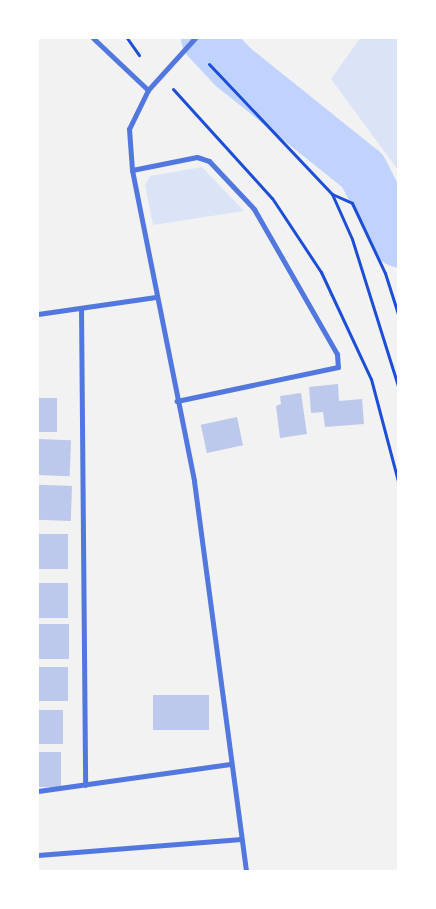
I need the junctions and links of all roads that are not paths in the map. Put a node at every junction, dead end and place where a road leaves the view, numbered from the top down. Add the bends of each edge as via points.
1 (93, 38) edge
2 (195, 38) edge
3 (148, 90) junction
4 (132, 170) junction
5 (156, 297) junction
6 (81, 308) junction
7 (38, 314) edge
8 (176, 401) junction
9 (230, 764) junction
10 (85, 785) junction
11 (38, 791) edge
12 (241, 839) junction
13 (38, 855) edge
14 (246, 872) edge

1 - 3 street
2 - 3 street
3 - 4 street via 129,130
4 - 5 street
4 - 8 street via 197,157 209,161 254,209 337,354 338,367
5 - 6 street
5 - 8 street
6 - 7 street
6 - 10 street
8 - 9 street via 194,480
9 - 10 street
9 - 12 street
10 - 11 street
12 - 13 street
12 - 14 street

